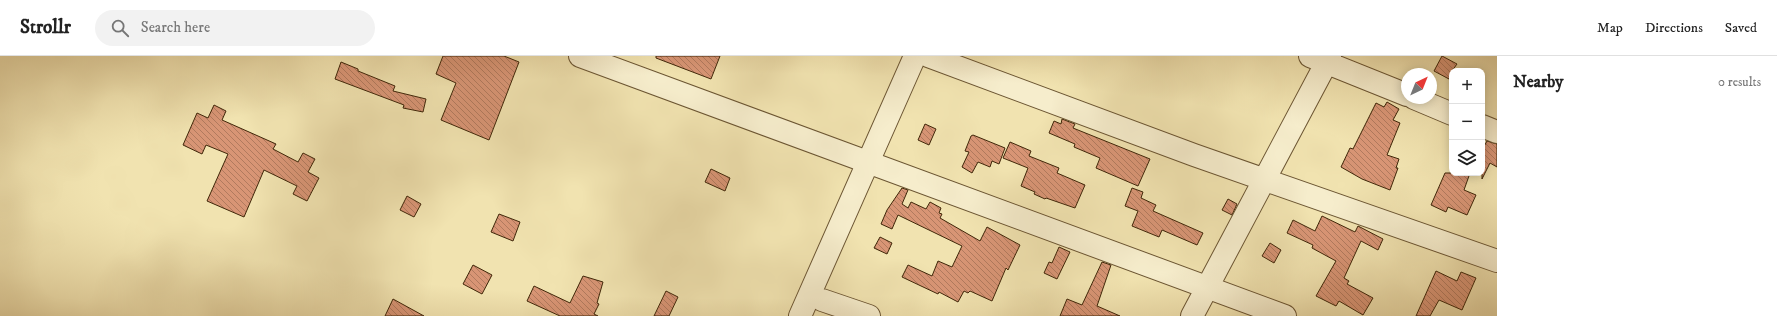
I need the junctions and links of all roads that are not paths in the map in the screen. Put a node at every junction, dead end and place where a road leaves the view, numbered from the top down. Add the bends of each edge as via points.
1 (580, 56) edge
2 (915, 56) edge
3 (928, 56) edge
4 (1322, 58) edge
5 (1401, 92) edge
6 (1428, 104) edge
7 (1449, 113) edge
8 (1485, 127) edge
9 (1497, 132) edge
10 (868, 162) junction
11 (1265, 180) junction
12 (1497, 261) edge
13 (1208, 286) junction
14 (822, 300) dead end
15 (800, 316) edge
16 (869, 316) edge
17 (1192, 316) edge
18 (1285, 316) edge

1 - 10 street
2 - 10 street
3 - 11 street
4 - 5 street
4 - 11 street
6 - 7 street
8 - 9 street
10 - 13 street
10 - 15 street
11 - 12 street
11 - 13 street
13 - 17 street
13 - 18 street
14 - 16 street

